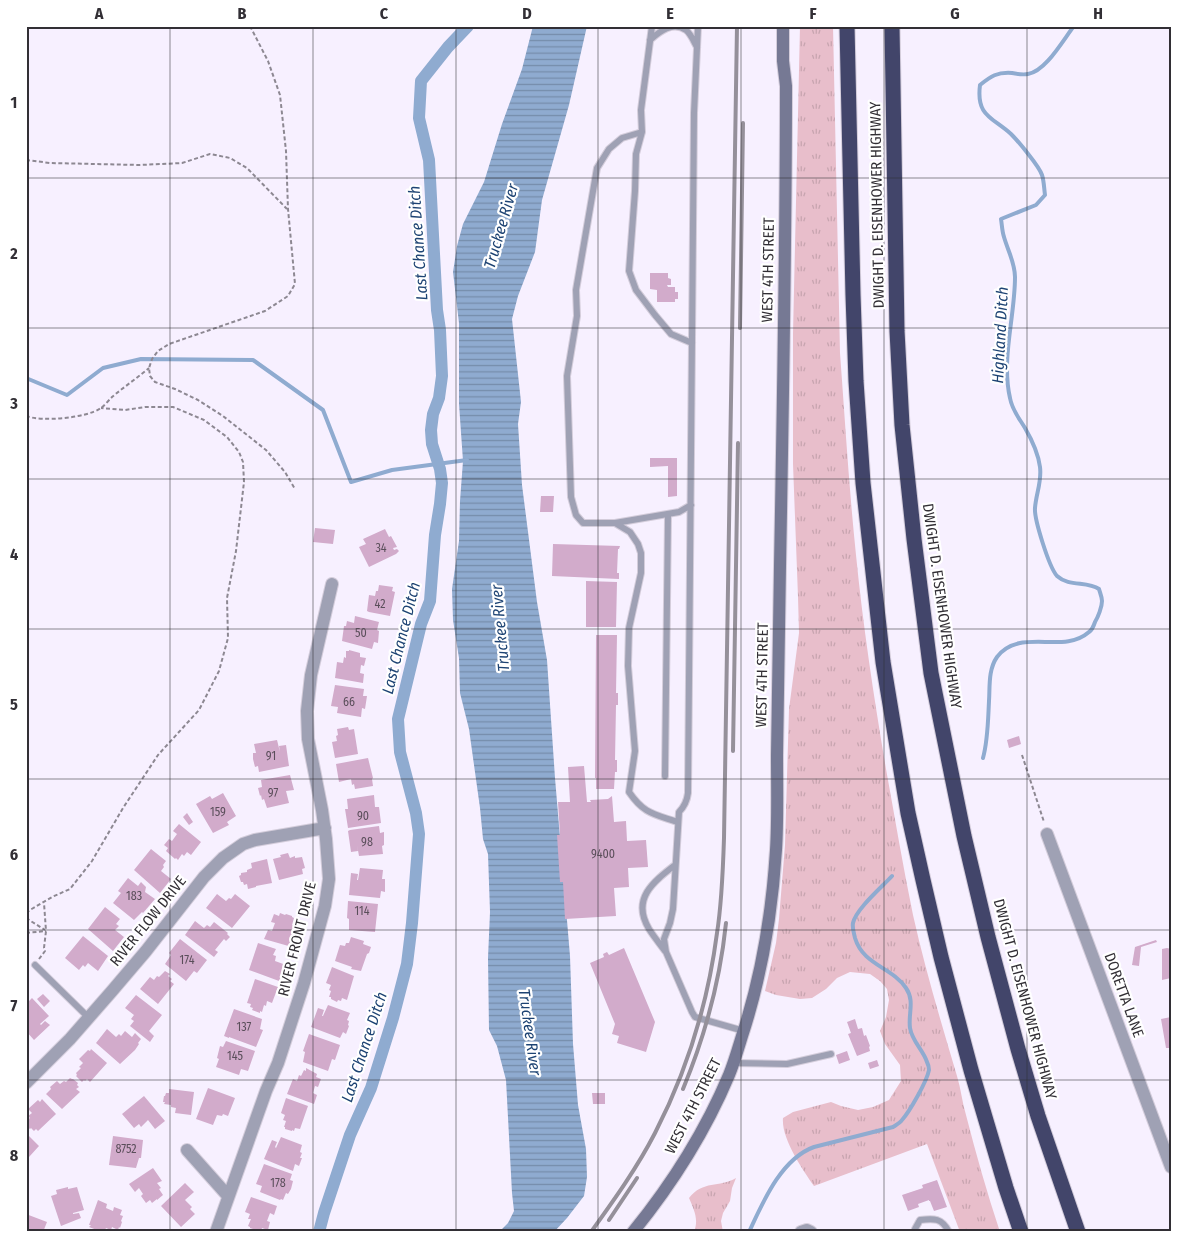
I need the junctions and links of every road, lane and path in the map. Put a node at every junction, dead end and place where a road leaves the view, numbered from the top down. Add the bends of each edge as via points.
1 (250, 26) edge
2 (652, 26) edge
3 (698, 26) edge
4 (783, 26) edge
5 (791, 26) edge
6 (848, 26) edge
7 (892, 26) edge
8 (650, 40) junction
9 (697, 47) junction
10 (786, 86) junction
11 (642, 132) junction
12 (26, 160) edge
13 (288, 209) junction
14 (692, 343) junction
15 (149, 368) junction
16 (101, 408) junction
17 (26, 416) edge
18 (295, 489) dead end
19 (691, 505) junction
20 (668, 515) junction
21 (615, 523) junction
22 (332, 584) dead end
23 (1022, 755) dead end
24 (664, 776) dead end
25 (678, 822) junction
26 (325, 828) junction
27 (1047, 834) joint
28 (675, 865) junction
29 (44, 902) junction
30 (26, 913) edge
31 (26, 918) edge
32 (46, 931) junction
33 (26, 933) edge
34 (666, 952) junction
35 (35, 964) joint
36 (89, 1018) junction
37 (744, 1032) junction
38 (831, 1054) dead end
39 (733, 1063) junction
40 (26, 1083) edge
41 (1167, 1148) edge
42 (187, 1150) dead end
43 (1171, 1167) edge
44 (228, 1196) junction
45 (216, 1232) edge
46 (633, 1232) edge
47 (916, 1232) edge
48 (949, 1232) edge
49 (1021, 1232) edge
50 (1078, 1232) edge

1 - 13 path via 268,61 280,95
2 - 8 lane
3 - 9 lane
4 - 10 main road, WEST 4TH STREET
5 - 10 main road, WEST 4TH STREET
6 - 49 highway, DWIGHT D. EISENHOWER HIGHWAY via 856,381 863,483 883,662 908,813 941,957 976,1087
7 - 50 highway, DWIGHT D. EISENHOWER HIGHWAY via 897,331 902,415 931,672 988,937 1036,1108
8 - 9 lane via 671,26 679,27 686,30
8 - 11 lane via 641,110
9 - 14 lane
10 - 37 main road, WEST 4TH STREET via 776,847 766,942
11 - 14 lane via 636,154 629,271 636,290 671,334
11 - 21 lane via 622,138 609,149 597,168 576,290 577,316 567,376 571,496 576,515 583,523
12 - 13 path via 140,165 182,163 210,154 230,158 247,168
13 - 15 path via 295,284 288,296 265,311 169,344 158,351
14 - 19 lane
15 - 16 path
15 - 18 path via 155,382 198,400 266,450 286,472
16 - 17 path via 61,419
16 - 29 path via 125,410 173,406 204,420 227,437 238,452 243,462 244,482 227,598 228,638 219,671 199,710 158,755 92,861 70,889
19 - 20 lane
19 - 25 lane via 688,792
20 - 21 lane
20 - 24 lane
21 - 25 lane via 630,532 640,553 641,573 629,628 628,666 635,750 629,792 649,813
22 - 26 street, RIVER FRONT DRIVE via 311,675 307,711 308,739
23 - 27 path
25 - 28 lane
26 - 36 street, RIVER FLOW DRIVE via 255,840 223,858
26 - 44 street, RIVER FRONT DRIVE via 329,879 317,939 278,1062
27 - 41 street, DORETTA LANE
28 - 34 lane via 673,909 664,939
28 - 34 lane via 658,878 642,900 642,912 648,928
29 - 30 path
29 - 32 path
31 - 32 path
32 - 33 path
32 - 35 path via 45,951
34 - 37 lane via 695,1017
35 - 36 lane
36 - 40 street, RIVER FLOW DRIVE
37 - 39 main road, WEST 4TH STREET
38 - 39 lane via 787,1064
39 - 46 main road, WEST 4TH STREET via 697,1139 656,1203
41 - 43 street, DORETTA LANE
42 - 44 street
44 - 45 street, RIVER FRONT DRIVE
47 - 48 lane via 920,1220 931,1218 939,1220

